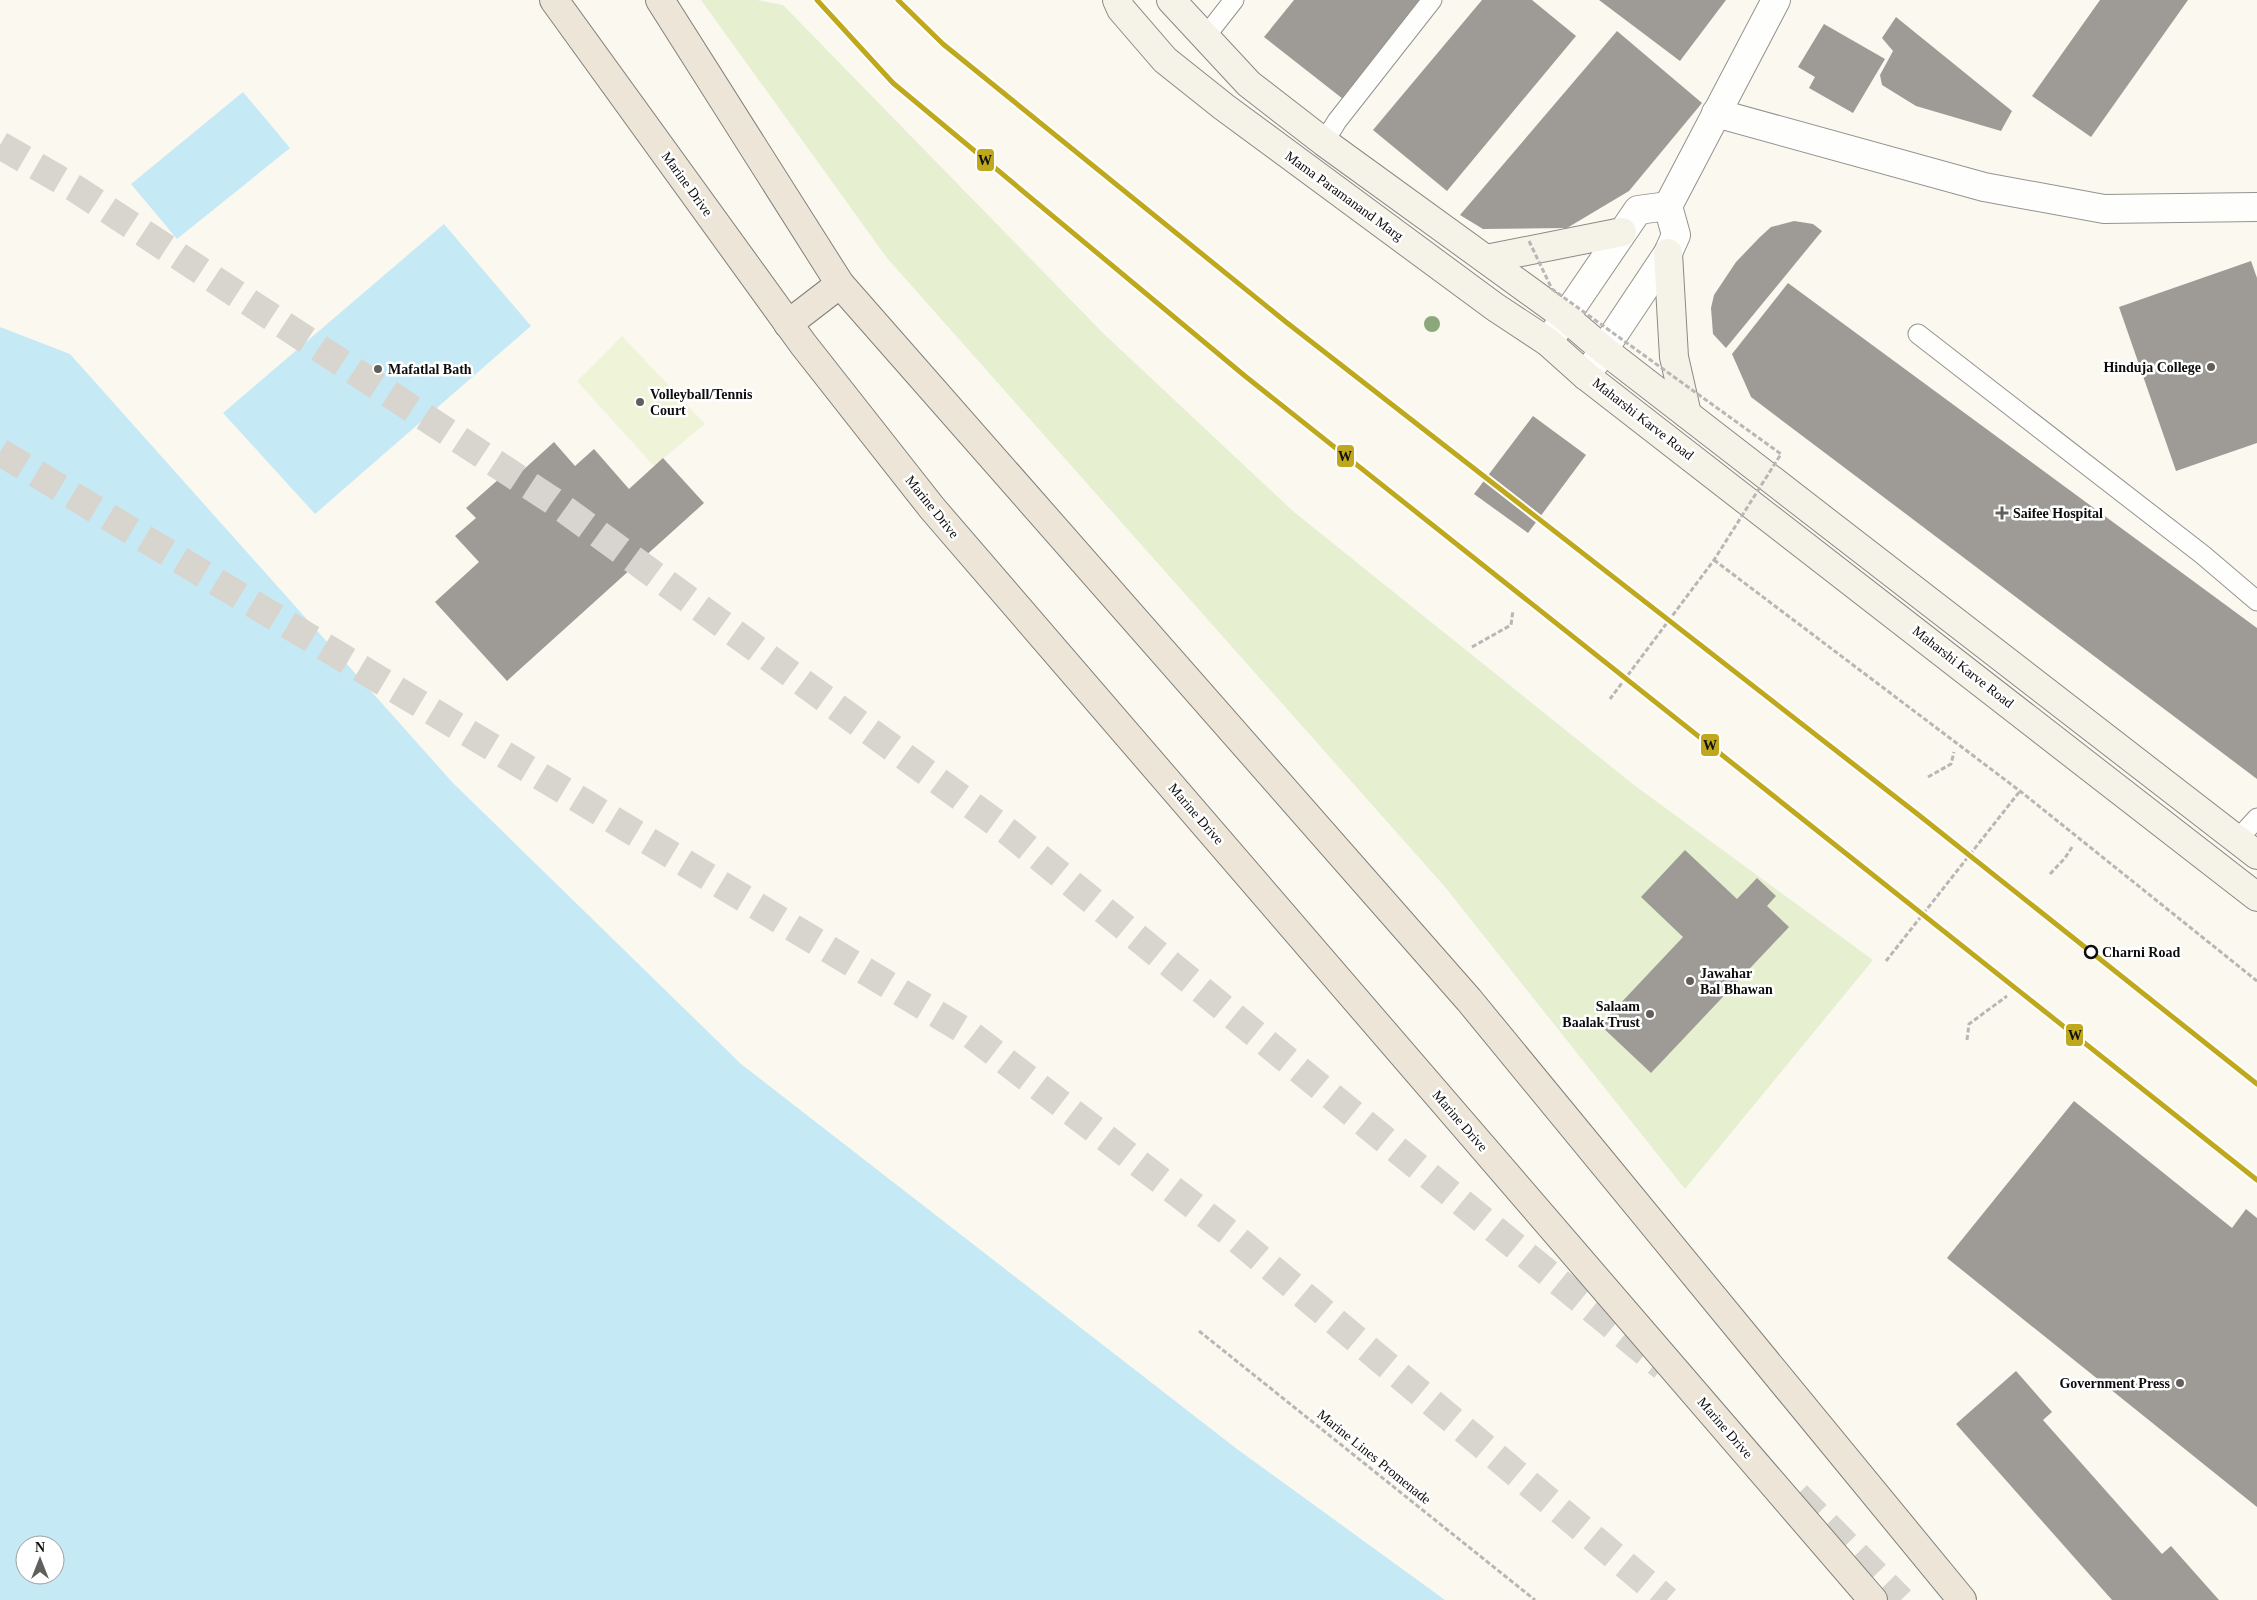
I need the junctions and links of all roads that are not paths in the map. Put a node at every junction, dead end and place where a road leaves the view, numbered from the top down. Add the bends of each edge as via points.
1 (554, 0) edge
2 (660, 0) edge
3 (1117, 0) edge
4 (1171, 0) edge
5 (1234, 0) edge
6 (1432, 0) edge
7 (1776, 0) edge
8 (1205, 37) junction
9 (1716, 113) junction
10 (1324, 142) junction
11 (1668, 206) junction
12 (2257, 207) edge
13 (1622, 232) junction
14 (1668, 253) junction
15 (1486, 259) junction
16 (840, 284) junction
17 (1564, 316) junction
18 (788, 324) junction
19 (1918, 334) dead end
20 (1548, 342) junction
21 (1604, 350) junction
22 (1586, 376) junction
23 (1687, 414) junction
24 (2257, 601) edge
25 (2257, 818) edge
26 (2247, 847) edge
27 (2257, 897) edge
28 (1873, 1600) edge
29 (1962, 1600) edge

1 - 18 main road, Marine Drive
2 - 16 main road
3 - 20 main road, Mama Paramanand Marg via 1165,60 1224,107 1495,307
4 - 8 main road
5 - 8 lane
6 - 10 lane
7 - 9 street
8 - 10 main road via 1249,84
9 - 11 street
9 - 12 street via 1984,187 2104,209
10 - 15 main road
11 - 13 street via 1638,210
11 - 14 street, Maharshi Karve Road via 1676,235
13 - 15 main road
13 - 17 street
14 - 21 street, Maharshi Karve Road
14 - 23 main road via 1674,357
15 - 17 main road
16 - 18 main road
16 - 29 main road via 1469,1000
17 - 20 street
17 - 21 main road
18 - 28 main road, Marine Drive via 932,508
19 - 24 lane via 2203,555
20 - 22 main road, Mama Paramanand Marg
21 - 22 street, Maharshi Karve Road
21 - 23 main road
22 - 27 main road, Maharshi Karve Road
23 - 26 main road
25 - 26 lane

